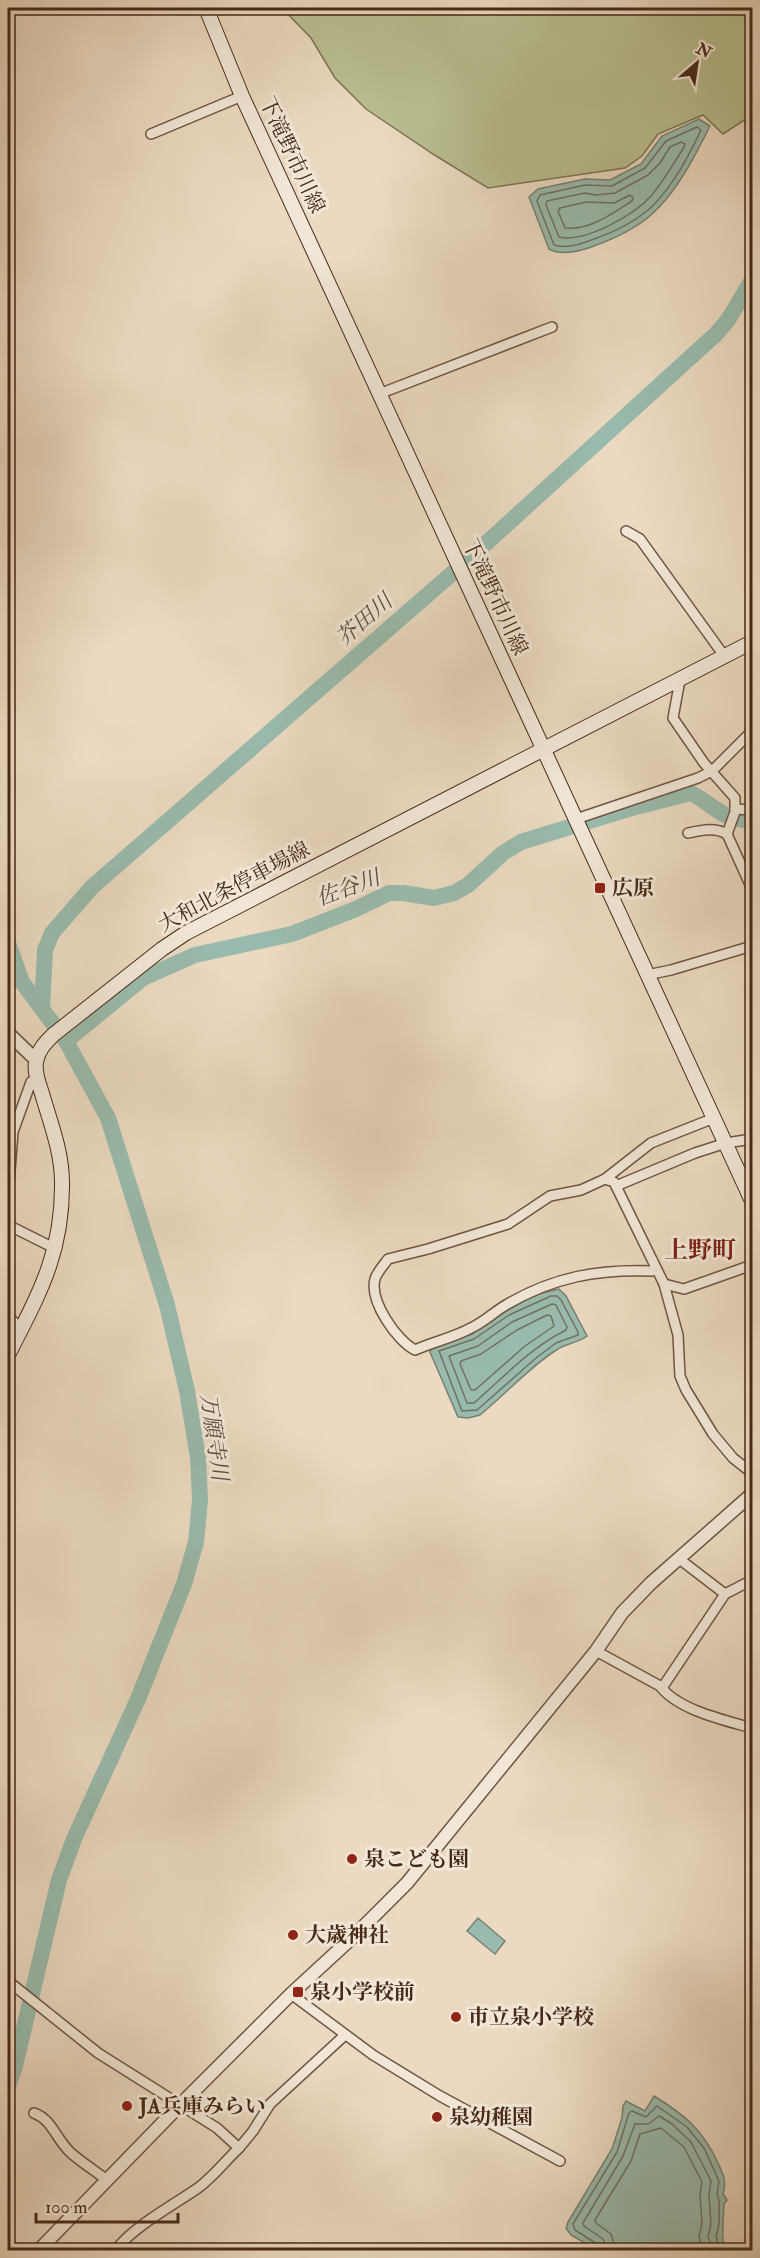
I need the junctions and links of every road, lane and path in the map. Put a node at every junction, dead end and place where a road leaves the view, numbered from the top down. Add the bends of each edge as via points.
1 (206, 8) edge
2 (242, 96) junction
3 (151, 134) dead end
4 (552, 327) dead end
5 (379, 394) junction
6 (626, 531) dead end
7 (753, 642) edge
8 (725, 657) junction
9 (680, 680) junction
10 (753, 731) edge
11 (544, 750) junction
12 (712, 771) junction
13 (735, 809) junction
14 (753, 810) edge
15 (578, 825) junction
16 (688, 832) dead end
17 (727, 834) junction
18 (753, 889) edge
19 (753, 946) edge
20 (647, 975) junction
21 (8, 1033) edge
22 (36, 1060) junction
23 (37, 1077) junction
24 (714, 1118) junction
25 (753, 1139) edge
26 (726, 1143) junction
27 (605, 1179) junction
28 (616, 1186) junction
29 (8, 1197) edge
30 (753, 1201) edge
31 (8, 1225) edge
32 (56, 1249) junction
33 (753, 1265) edge
34 (656, 1269) junction
35 (664, 1284) junction
36 (8, 1316) edge
37 (21, 1329) junction
38 (8, 1355) edge
39 (753, 1473) edge
40 (753, 1494) edge
41 (678, 1558) junction
42 (753, 1580) edge
43 (725, 1594) junction
44 (597, 1651) junction
45 (662, 1688) junction
46 (753, 1728) edge
47 (8, 1981) edge
48 (291, 1994) junction
49 (345, 2035) junction
50 (180, 2105) junction
51 (34, 2113) dead end
52 (238, 2148) junction
53 (560, 2161) dead end
54 (107, 2180) junction
55 (39, 2250) edge
56 (116, 2250) edge

1 - 2 main road, 下滝野市川線
2 - 3 street
2 - 5 main road, 下滝野市川線
4 - 5 street
5 - 11 main road, 下滝野市川線
6 - 8 street via 640,539
7 - 8 main road, 大和北条停車場線
8 - 9 main road, 大和北条停車場線
9 - 11 main road, 大和北条停車場線
9 - 12 street via 672,718
10 - 12 street
11 - 15 main road, 下滝野市川線
11 - 22 main road, 大和北条停車場線 via 186,933 53,1035
12 - 13 street via 735,798
12 - 15 street
13 - 14 street
13 - 17 street
15 - 20 main road, 下滝野市川線
16 - 17 street via 708,829
17 - 18 street
19 - 20 street
20 - 24 main road, 下滝野市川線
21 - 22 street
22 - 23 main road
23 - 29 street via 31,1082 13,1132
23 - 32 main road via 57,1144 62,1180
24 - 26 main road, 下滝野市川線
24 - 27 street via 651,1143
25 - 26 street
26 - 28 street
26 - 30 main road, 下滝野市川線
27 - 28 street
27 - 34 street via 581,1190 550,1196 508,1224 388,1259 375,1279 375,1296 387,1322 406,1346 415,1350 471,1329 549,1283 580,1274
28 - 34 street
31 - 32 street
32 - 37 main road
33 - 35 street via 684,1289
34 - 35 street
35 - 39 street via 678,1335 680,1376 686,1390 712,1434
36 - 37 street
37 - 38 main road
40 - 41 street
41 - 43 street
41 - 44 street via 622,1613
42 - 43 street
43 - 45 street
44 - 45 street
44 - 48 street via 407,1883
45 - 46 street via 666,1694 712,1717
47 - 50 street via 98,2053
48 - 49 street
48 - 50 street
49 - 52 street via 270,2104
49 - 53 street via 440,2096
50 - 52 street via 217,2128
50 - 54 street
51 - 54 street via 49,2122 55,2136 71,2153
52 - 56 street via 200,2186
54 - 55 street

